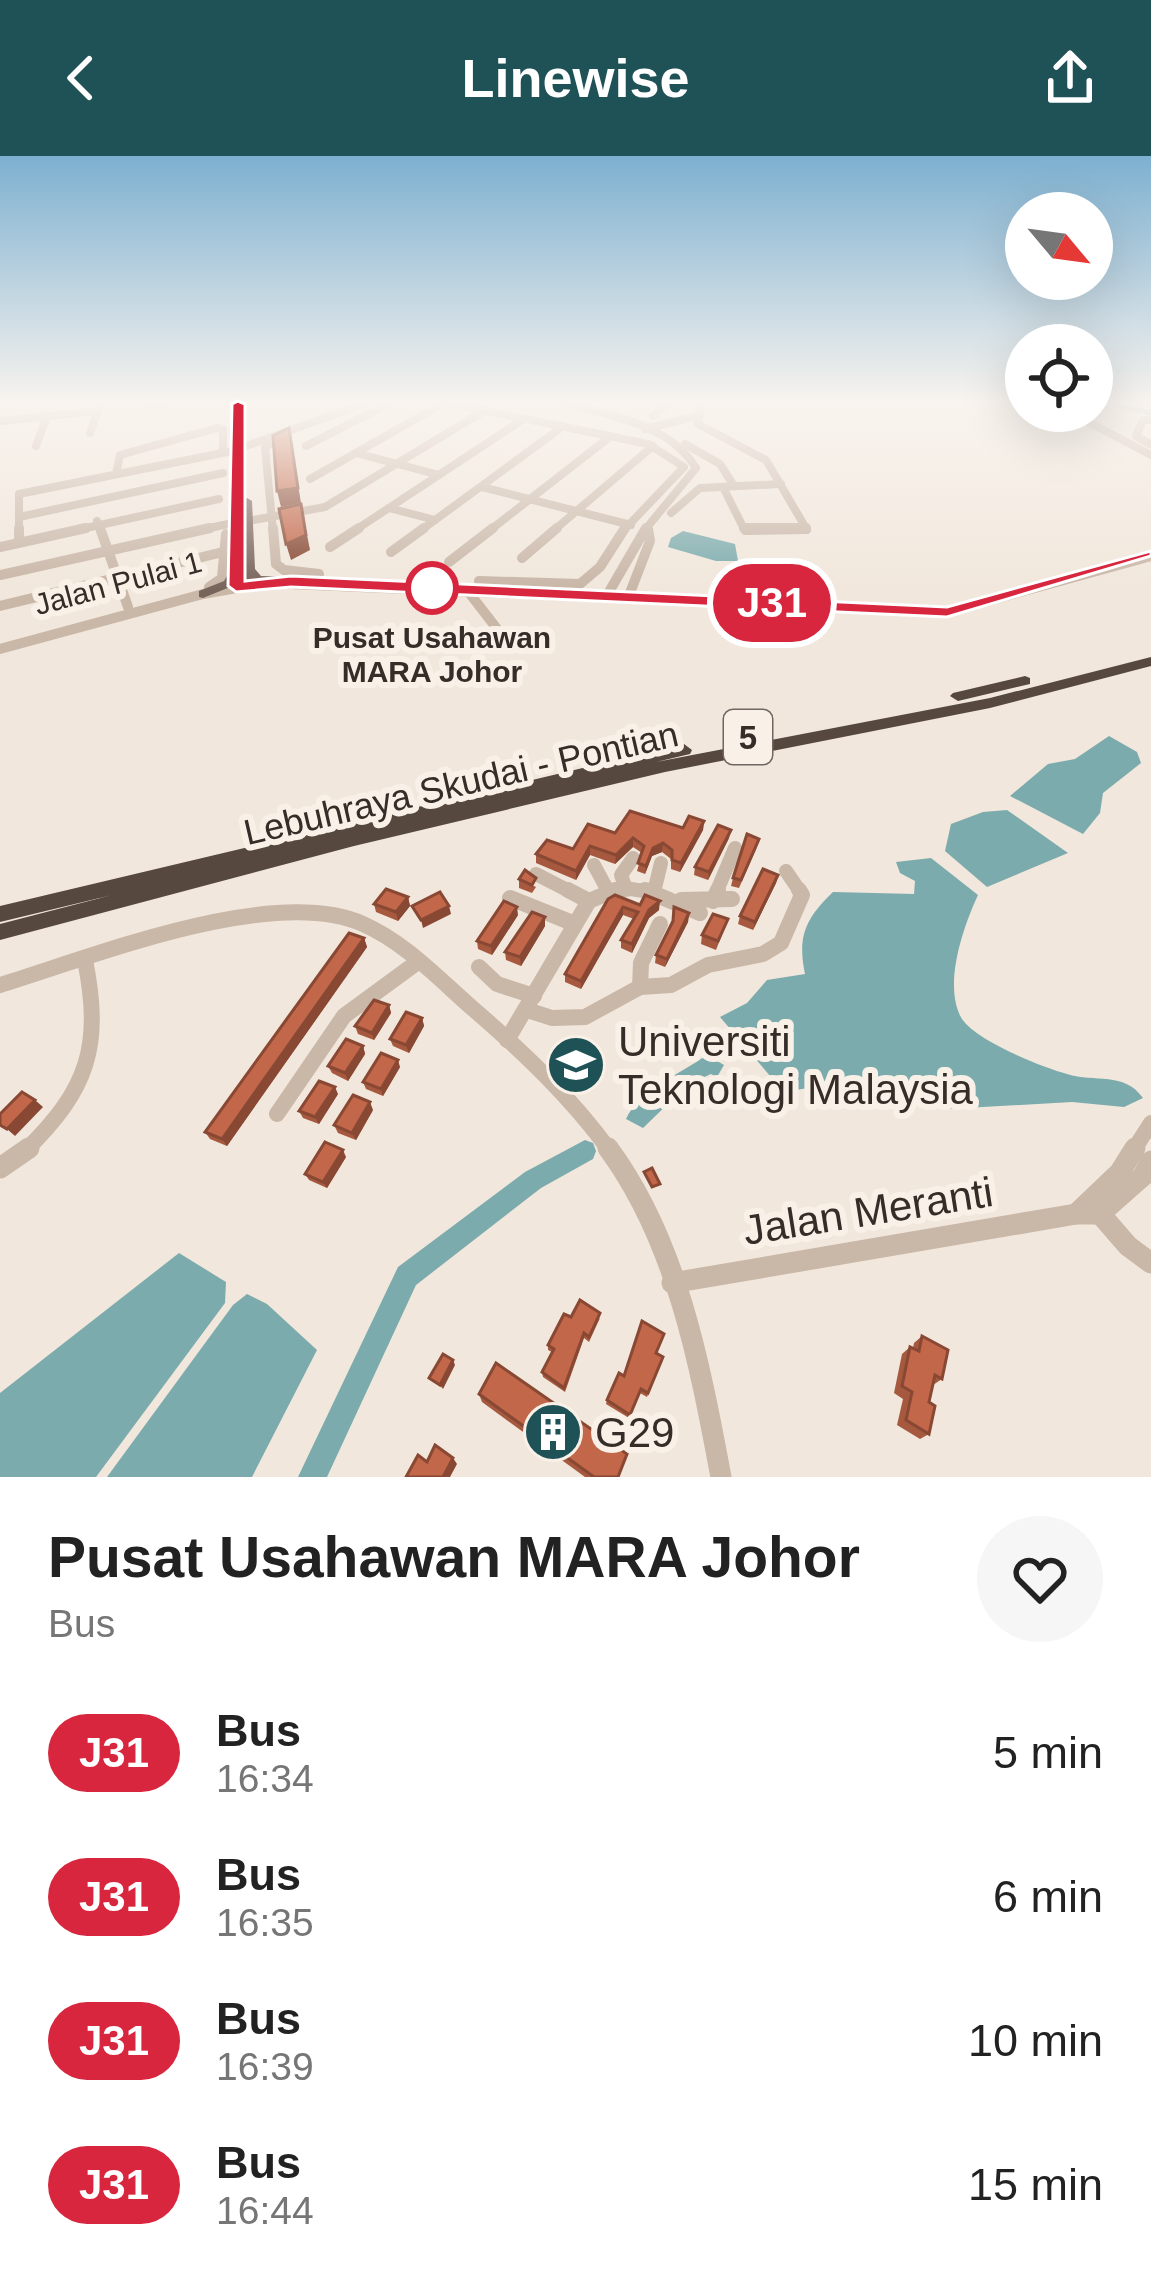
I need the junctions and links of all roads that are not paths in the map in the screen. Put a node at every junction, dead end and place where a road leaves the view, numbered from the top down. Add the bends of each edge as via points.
1 (118, 466) edge
2 (155, 466) edge
3 (243, 466) edge
4 (267, 466) edge
5 (334, 466) edge
6 (394, 466) edge
7 (403, 466) edge
8 (454, 466) edge
9 (511, 466) edge
10 (572, 466) edge
11 (630, 466) edge
12 (682, 466) edge
13 (695, 466) edge
14 (721, 466) edge
15 (768, 466) edge
16 (223, 473) dead end
17 (116, 474) junction
18 (440, 475) junction
19 (310, 479) dead end
20 (82, 481) junction
21 (781, 484) junction
22 (729, 486) junction
23 (482, 487) junction
24 (219, 499) dead end
25 (529, 499) junction
26 (90, 502) junction
27 (389, 508) junction
28 (577, 511) junction
29 (671, 513) dead end
30 (19, 517) junction
31 (272, 517) junction
32 (435, 520) junction
33 (242, 521) junction
34 (628, 524) junction
35 (98, 526) junction
36 (648, 530) junction
37 (226, 534) dead end
38 (19, 543) junction
39 (0, 547) edge
40 (330, 547) dead end
41 (104, 550) junction
42 (391, 551) dead end
43 (223, 552) junction
44 (1151, 556) edge
45 (521, 558) dead end
46 (448, 562) dead end
47 (612, 569) junction
48 (0, 575) edge
49 (116, 578) junction
50 (243, 578) junction
51 (291, 581) joint
52 (203, 594) joint
53 (606, 597) junction
54 (628, 598) junction
55 (0, 605) edge
56 (128, 607) junction
57 (0, 639) edge
58 (0, 649) edge
59 (1151, 650) edge
60 (1151, 662) edge
61 (735, 848) dead end
62 (633, 859) dead end
63 (661, 863) dead end
64 (594, 866) dead end
65 (787, 871) dead end
66 (536, 874) edge
67 (616, 888) junction
68 (654, 892) junction
69 (510, 898) edge
70 (732, 899) dead end
71 (589, 901) junction
72 (706, 907) junction
73 (0, 914) edge
74 (575, 924) junction
75 (660, 924) dead end
76 (0, 932) edge
77 (86, 960) junction
78 (419, 961) junction
79 (479, 967) dead end
80 (0, 985) edge
81 (640, 987) junction
82 (531, 1003) junction
83 (506, 1040) junction
84 (277, 1114) dead end
85 (1151, 1124) edge
86 (1151, 1161) edge
87 (0, 1168) edge
88 (1088, 1209) junction
89 (1151, 1263) edge
90 (671, 1283) junction
91 (721, 1477) edge

1 - 17 street
2 - 17 street
3 - 33 main road
4 - 31 street
5 - 19 street
6 - 31 street via 325,508
7 - 18 street
8 - 18 street
9 - 23 street
10 - 25 street
11 - 28 street
12 - 34 street
13 - 36 street
14 - 22 street
15 - 21 street
16 - 26 street
17 - 20 street
18 - 27 street
20 - 26 street
20 - 30 street via 19,494
21 - 22 street
21 - 22 street via 807,530 746,531
22 - 29 street via 697,489
23 - 25 street
23 - 32 street
24 - 35 street
25 - 28 street
25 - 46 street
26 - 30 street
26 - 35 street
27 - 32 street
27 - 40 street
28 - 34 street
28 - 45 street
30 - 38 street
31 - 33 street
31 - 47 street via 276,564 291,572 573,585
32 - 42 street
33 - 41 street
33 - 50 main road
34 - 36 street
34 - 47 street
35 - 38 street
35 - 41 street
36 - 47 street
36 - 54 street
37 - 43 street
38 - 39 street
41 - 48 street
41 - 49 street
43 - 49 street
43 - 56 street, Jalan Pulai 1 via 217,584
44 - 54 street via 947,612
47 - 53 street
49 - 55 street
49 - 56 street
50 - 51 main road
50 - 52 main road
51 - 53 street
52 - 58 street
53 - 54 street
56 - 57 street, Jalan Pulai 1
59 - 73 highway, Lebuhraya Skudai - Pontian / 5 via 635,760
60 - 76 highway, Lebuhraya Skudai - Pontian / 5 via 554,792
61 - 72 street
62 - 67 street
63 - 68 street
64 - 67 street
65 - 81 street via 802,895 782,943 671,985
66 - 71 street
67 - 68 street
67 - 71 street
68 - 72 street
69 - 74 street
70 - 72 street
71 - 74 street
74 - 82 street
75 - 81 street via 641,963
77 - 78 street via 213,925 320,912 389,935
77 - 80 street
77 - 87 street via 94,1010 83,1071 29,1149
78 - 83 street
78 - 84 street via 344,1016
79 - 82 street
81 - 82 street via 585,1017 552,1018
82 - 83 street
83 - 90 street via 588,1120 616,1161
85 - 88 street
86 - 88 street via 1143,1176
88 - 89 street
88 - 90 street, Jalan Meranti
90 - 91 street

